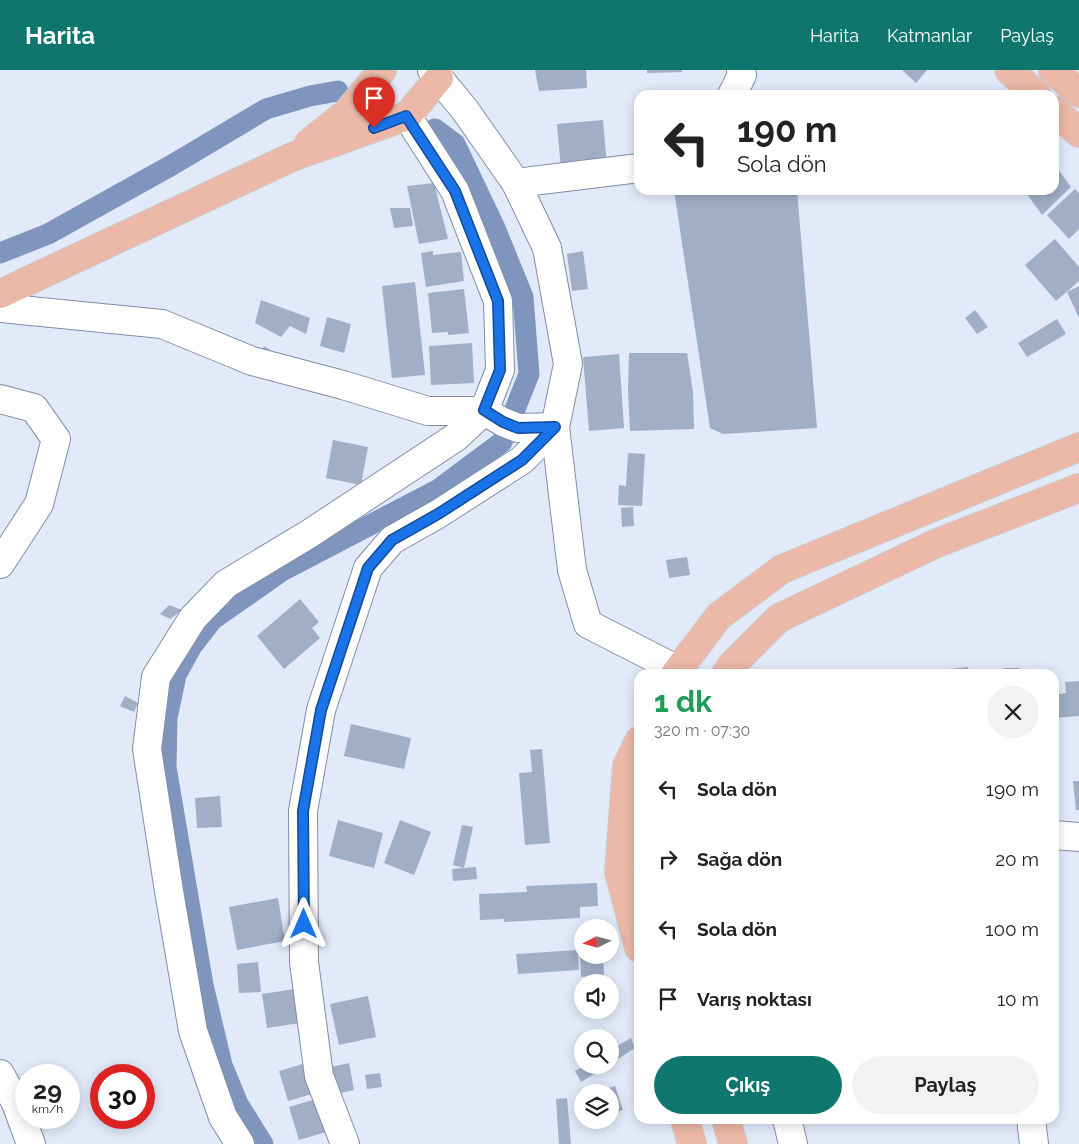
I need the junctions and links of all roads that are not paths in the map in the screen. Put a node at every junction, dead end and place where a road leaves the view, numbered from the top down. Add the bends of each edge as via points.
1 (382, 70) edge
2 (741, 70) edge
3 (1009, 70) edge
4 (1053, 70) edge
5 (436, 74) edge
6 (734, 90) edge
7 (1031, 90) edge
8 (1079, 93) edge
9 (1059, 114) edge
10 (406, 116) junction
11 (1079, 132) edge
12 (292, 157) junction
13 (634, 169) edge
14 (516, 183) junction
15 (0, 294) edge
16 (0, 308) edge
17 (0, 399) edge
18 (502, 420) junction
19 (555, 427) junction
20 (1079, 447) edge
21 (1079, 488) edge
22 (0, 564) edge
23 (670, 669) edge
24 (678, 669) edge
25 (729, 669) edge
26 (634, 751) edge
27 (1059, 835) edge
28 (1079, 837) edge
29 (634, 929) edge
30 (0, 1074) edge
31 (686, 1124) edge
32 (727, 1124) edge
33 (788, 1124) edge
34 (1032, 1124) edge
35 (31, 1144) edge
36 (240, 1144) edge
37 (345, 1144) edge
38 (692, 1144) edge
39 (733, 1144) edge
40 (793, 1144) edge
41 (1034, 1144) edge

1 - 12 main road via 348,112
2 - 6 street
3 - 7 main road
4 - 8 main road
5 - 10 main road
5 - 14 street
9 - 11 main road
10 - 12 main road
10 - 18 street via 455,191 498,301
12 - 15 main road
13 - 14 street
14 - 19 street via 547,248 568,364
16 - 18 street via 162,324 252,361 428,411
17 - 22 street via 34,408 56,439 39,504
18 - 19 street
18 - 36 street via 456,437 309,534 226,584 193,618 156,677 147,749 193,1030 222,1117
19 - 23 street via 572,570 588,624
19 - 37 street via 522,460 392,540 368,568 321,710 303,811 304,962 319,1076
20 - 24 main road via 782,569 720,616
21 - 25 main road via 937,543 779,618
26 - 29 main road via 627,766 619,872
27 - 28 street
30 - 35 street via 16,1103
31 - 38 main road
32 - 39 main road
33 - 40 street
34 - 41 street

